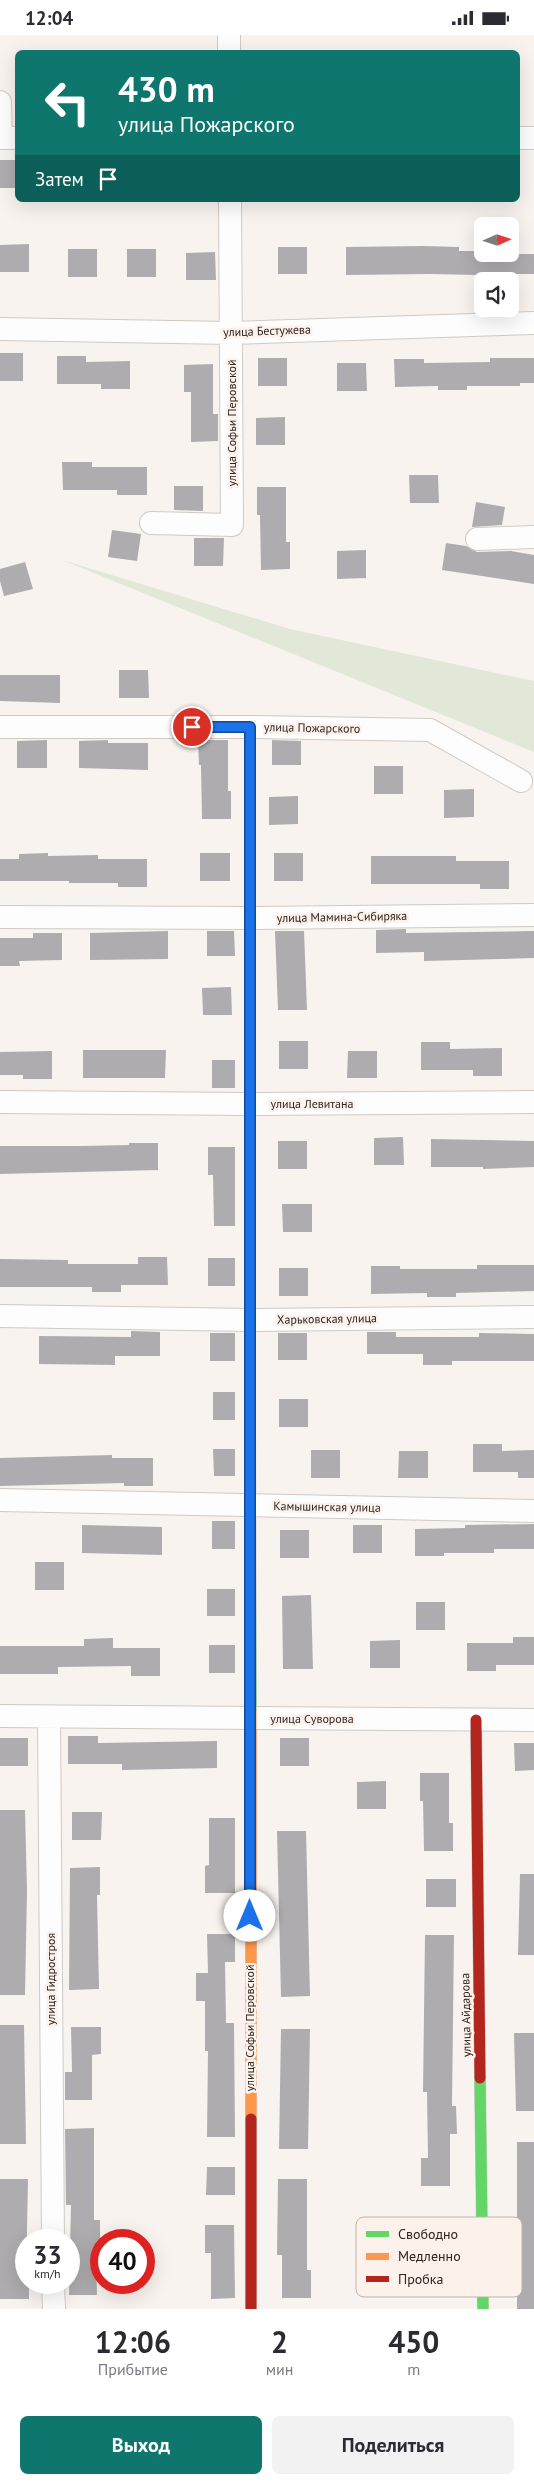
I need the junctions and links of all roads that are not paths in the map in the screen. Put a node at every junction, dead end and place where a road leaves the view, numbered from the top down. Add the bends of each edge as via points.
1 (229, 35) edge
2 (229, 50) edge
3 (0, 102) edge
4 (15, 138) edge
5 (520, 139) edge
6 (534, 139) edge
7 (230, 202) edge
8 (534, 323) edge
9 (0, 329) edge
10 (231, 333) junction
11 (151, 523) dead end
12 (534, 537) edge
13 (477, 539) dead end
14 (0, 727) edge
15 (250, 727) junction
16 (521, 781) dead end
17 (534, 915) edge
18 (0, 917) edge
19 (250, 918) junction
20 (0, 1102) edge
21 (534, 1102) edge
22 (250, 1104) junction
23 (0, 1316) edge
24 (534, 1317) edge
25 (251, 1320) junction
26 (0, 1500) edge
27 (250, 1505) junction
28 (534, 1511) edge
29 (0, 1716) edge
30 (49, 1717) junction
31 (250, 1719) junction
32 (476, 1720) junction
33 (534, 1720) edge
34 (482, 2217) edge
35 (53, 2229) edge
36 (54, 2294) edge
37 (54, 2309) edge
38 (251, 2309) edge

1 - 2 street
3 - 4 street via 1,138
5 - 6 street
7 - 10 street, улица Софьи Перовской
8 - 10 street, улица Бестужева
9 - 10 street, улица Бестужева
10 - 11 street, улица Софьи Перовской via 232,525
12 - 13 street
14 - 15 street, улица Пожарского
15 - 16 street, улица Пожарского via 430,729
15 - 19 street, улица Софьи Перовской
17 - 19 street, улица Мамина-Сибиряка
18 - 19 street, улица Мамина-Сибиряка
19 - 22 street, улица Софьи Перовской
20 - 22 street, улица Левитана
21 - 22 street, улица Левитана
22 - 25 street, улица Софьи Перовской
23 - 25 street, Харьковская улица
24 - 25 street, Харьковская улица
25 - 27 street, улица Софьи Перовской
26 - 27 street, Камышинская улица
27 - 28 street, Камышинская улица
27 - 31 street, улица Софьи Перовской
29 - 30 street, улица Суворова
30 - 31 street, улица Суворова
30 - 35 street, улица Гидростроя
31 - 32 street, улица Суворова
31 - 38 street, улица Софьи Перовской
32 - 33 street, улица Суворова
32 - 34 street, улица Айдарова
36 - 37 street

